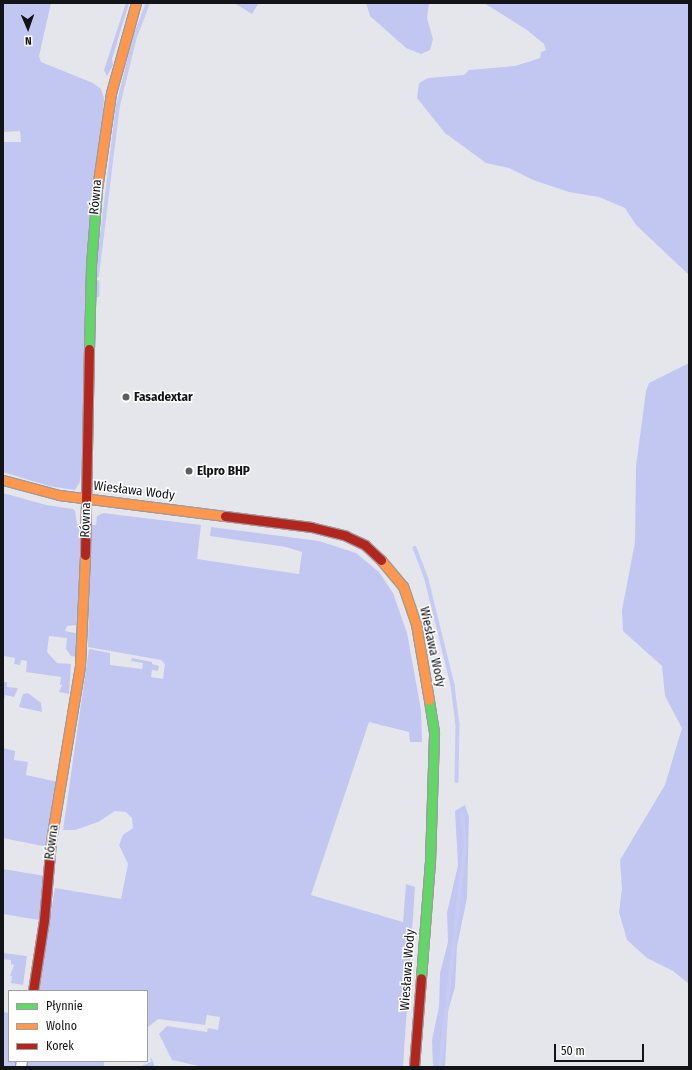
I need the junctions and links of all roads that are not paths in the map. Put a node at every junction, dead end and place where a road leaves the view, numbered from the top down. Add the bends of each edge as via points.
1 (136, 3) edge
2 (3, 480) edge
3 (86, 499) junction
4 (33, 990) edge
5 (414, 1067) edge

1 - 3 street, Równa via 111,93 98,173 90,265
2 - 3 street, Wiesława Wody via 34,490
3 - 4 street, Równa via 80,665 49,854 44,920
3 - 5 street, Wiesława Wody via 311,527 346,536 380,555 403,586 423,653 434,732 430,862

